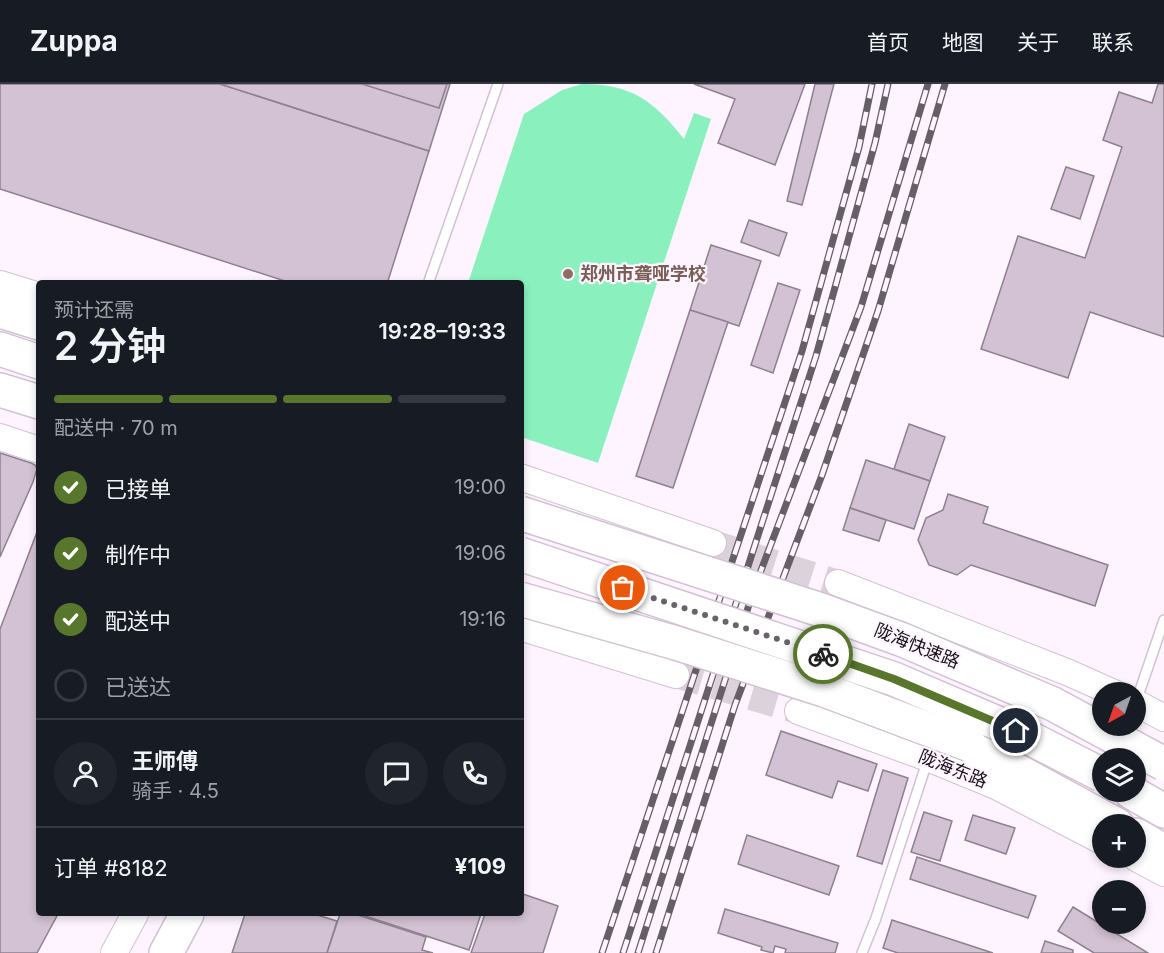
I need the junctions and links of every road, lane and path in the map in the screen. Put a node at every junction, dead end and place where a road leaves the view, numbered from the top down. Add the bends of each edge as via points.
1 (498, 84) edge
2 (429, 280) edge
3 (0, 284) edge
4 (36, 296) edge
5 (0, 310) edge
6 (36, 322) edge
7 (0, 349) edge
8 (36, 361) edge
9 (0, 390) edge
10 (36, 401) edge
11 (0, 437) edge
12 (36, 449) edge
13 (524, 478) edge
14 (524, 514) edge
15 (713, 543) tunnel mouth
16 (524, 555) edge
17 (838, 583) tunnel mouth
18 (524, 600) edge
19 (1164, 620) edge
20 (524, 628) edge
21 (676, 675) tunnel mouth
22 (1143, 682) edge
23 (1092, 684) edge
24 (1146, 708) edge
25 (798, 711) tunnel mouth
26 (1164, 718) edge
27 (1016, 731) junction
28 (970, 745) junction
29 (928, 758) junction
30 (1164, 764) edge
31 (1092, 774) edge
32 (1146, 801) edge
33 (1164, 811) edge
34 (1098, 814) edge
35 (1092, 836) edge
36 (1146, 841) edge
37 (1164, 851) edge
38 (1146, 863) edge
39 (1164, 873) edge
40 (134, 916) edge
41 (186, 916) edge
42 (114, 953) edge
43 (166, 953) edge
44 (862, 953) edge

1 - 2 lane
3 - 4 street
5 - 6 highway
7 - 8 highway
9 - 10 highway
11 - 12 street
13 - 15 street
14 - 30 highway, 陇海快速路, bridge via 903,640 1053,704
16 - 27 highway, bridge via 894,679
17 - 23 street
18 - 28 highway, bridge via 824,690
19 - 22 lane
20 - 21 street
24 - 26 street
25 - 29 street, 陇海东路
27 - 28 highway
27 - 31 highway, bridge
28 - 34 highway
29 - 35 street, 陇海东路 via 996,786
29 - 44 lane
32 - 33 highway
36 - 37 highway
38 - 39 street
40 - 42 street
41 - 43 highway

